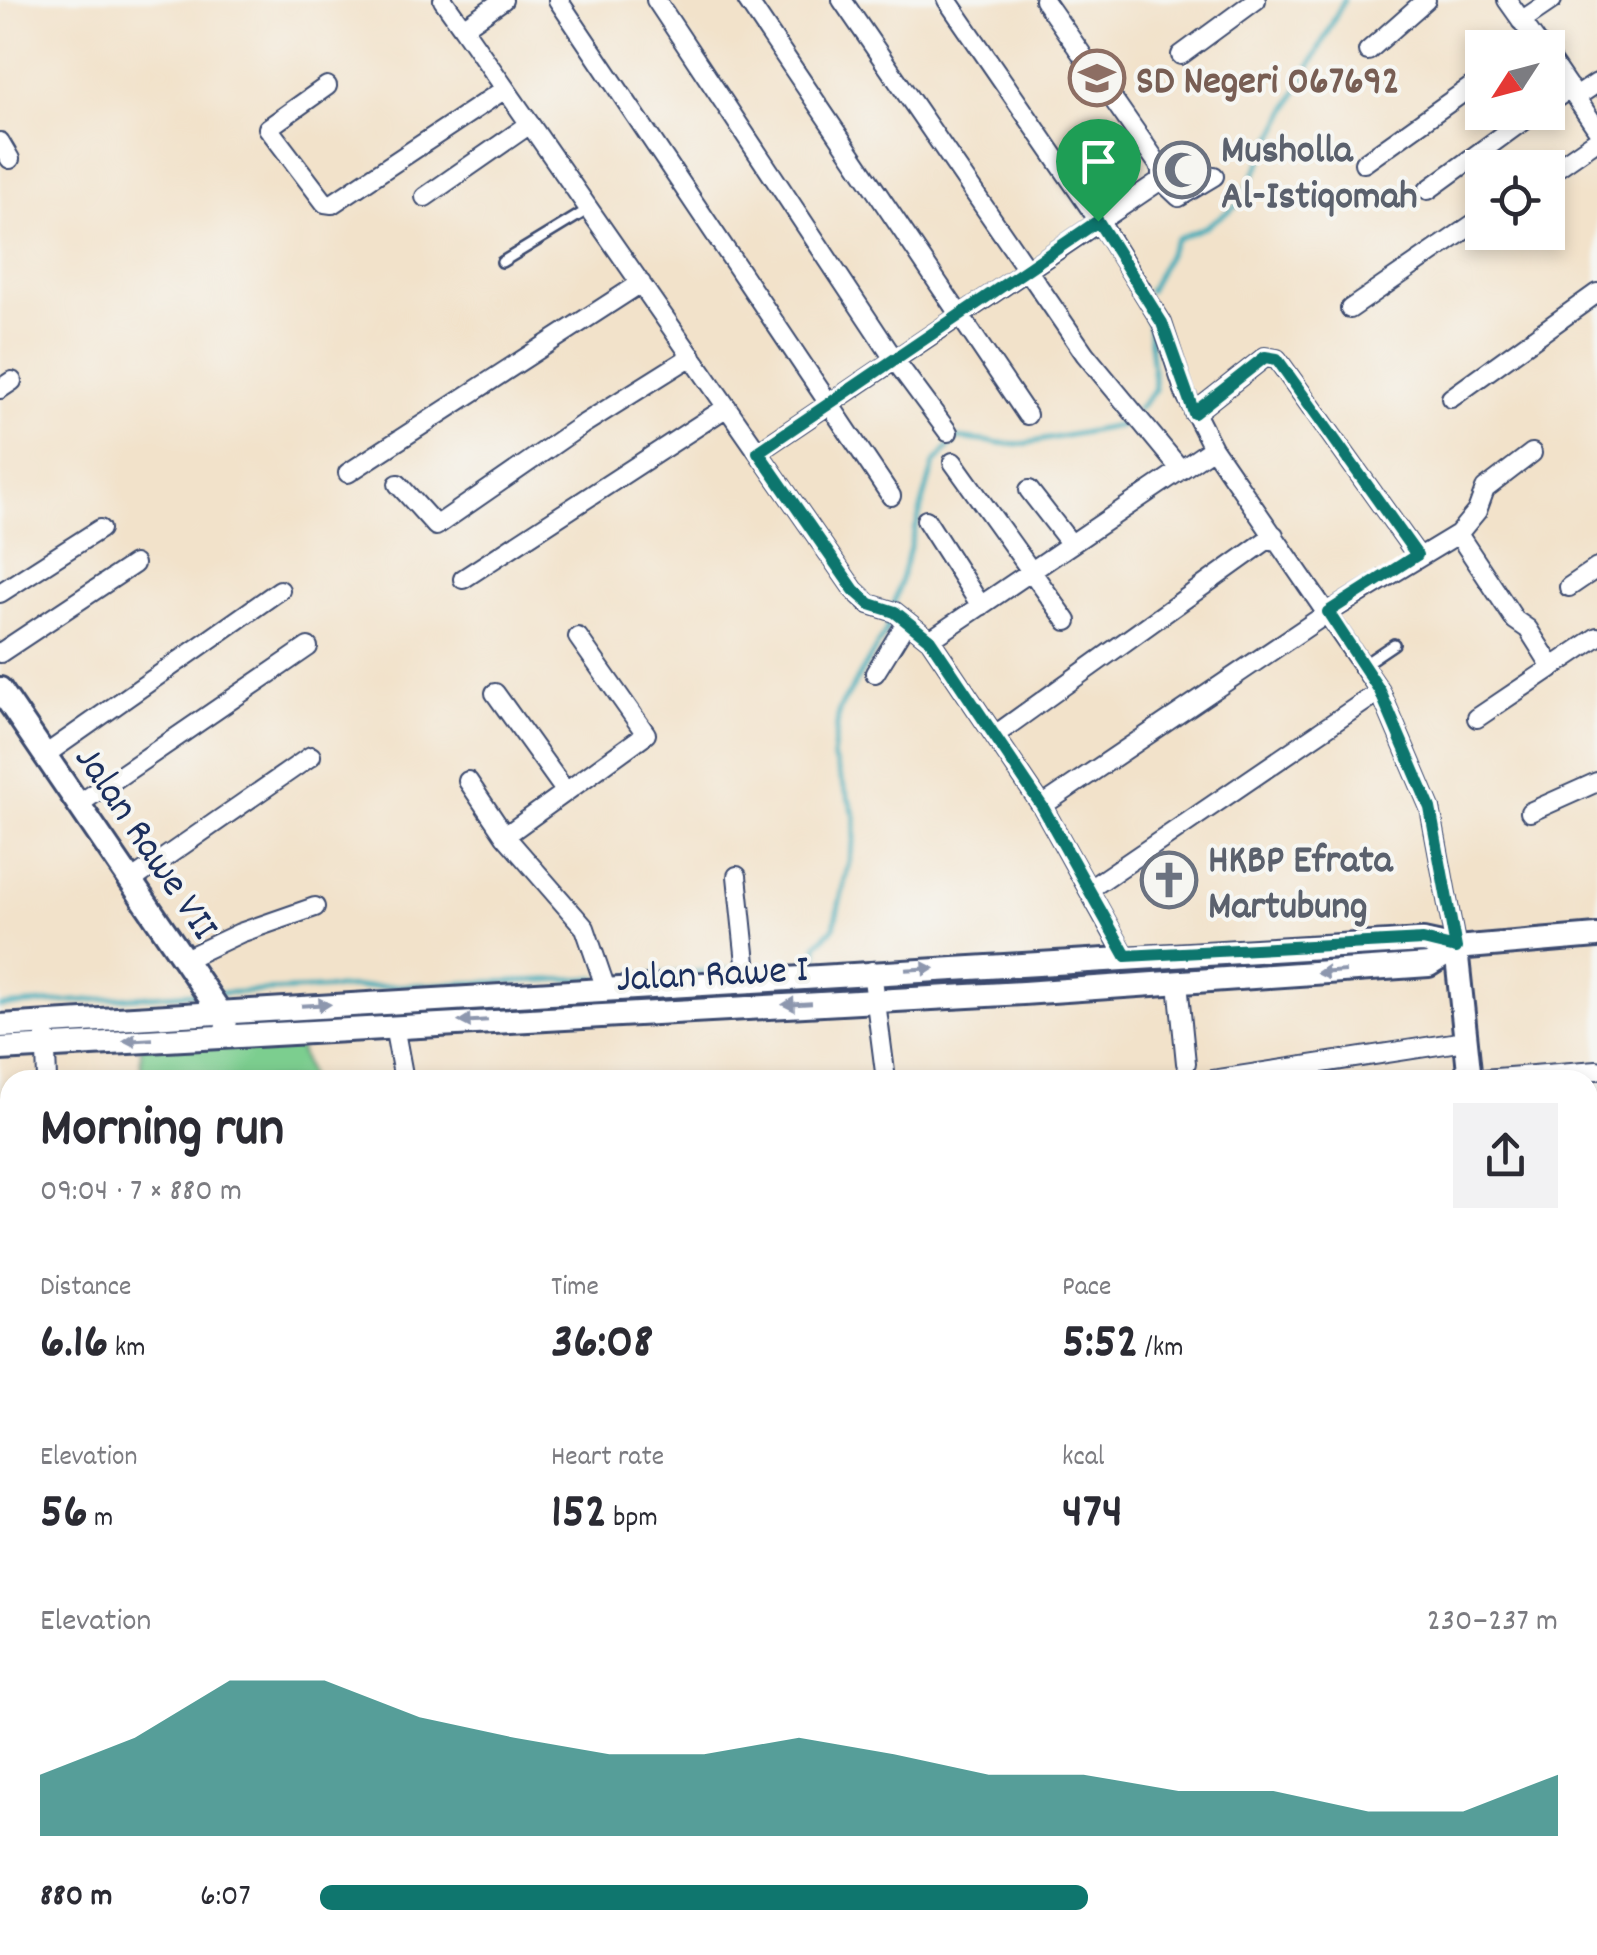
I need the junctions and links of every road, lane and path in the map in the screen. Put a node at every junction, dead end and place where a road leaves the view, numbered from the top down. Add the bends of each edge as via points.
1 (442, 0) edge
2 (502, 0) edge
3 (558, 0) edge
4 (656, 0) edge
5 (747, 0) edge
6 (842, 0) edge
7 (947, 0) edge
8 (1044, 0) edge
9 (1256, 0) edge
10 (1426, 0) edge
11 (1507, 0) edge
12 (1552, 0) edge
13 (1521, 21) junction
14 (463, 28) junction
15 (1527, 30) edge
16 (1368, 51) dead end
17 (1182, 55) dead end
18 (1565, 83) edge
19 (1597, 83) edge
20 (327, 86) dead end
21 (505, 88) junction
22 (1465, 91) edge
23 (1573, 93) junction
24 (1565, 97) edge
25 (530, 124) junction
26 (1597, 129) edge
27 (1510, 130) edge
28 (1597, 140) edge
29 (1565, 162) edge
30 (1364, 163) dead end
31 (1214, 176) dead end
32 (1161, 180) junction
33 (1428, 190) dead end
34 (425, 197) dead end
35 (589, 208) junction
36 (1098, 221) junction
37 (1465, 230) edge
38 (502, 262) dead end
39 (1025, 269) junction
40 (641, 284) junction
41 (1597, 293) edge
42 (1350, 309) dead end
43 (958, 315) junction
44 (692, 356) junction
45 (894, 359) junction
46 (1450, 398) dead end
47 (830, 403) junction
48 (727, 407) junction
49 (1194, 413) junction
50 (1028, 416) dead end
51 (948, 432) dead end
52 (1213, 448) junction
53 (758, 452) junction
54 (1532, 452) dead end
55 (953, 462) dead end
56 (1181, 470) junction
57 (348, 473) dead end
58 (398, 484) dead end
59 (1029, 490) dead end
60 (891, 496) dead end
61 (926, 520) dead end
62 (100, 529) dead end
63 (1458, 534) junction
64 (1274, 535) junction
65 (1071, 544) junction
66 (1422, 562) junction
67 (134, 564) dead end
68 (1597, 568) edge
69 (1029, 572) junction
70 (462, 580) dead end
71 (1569, 588) dead end
72 (280, 590) dead end
73 (0, 593) edge
74 (981, 606) junction
75 (1328, 612) junction
76 (900, 618) junction
77 (1067, 621) dead end
78 (578, 637) dead end
79 (1597, 637) edge
80 (930, 640) junction
81 (1394, 644) dead end
82 (308, 647) dead end
83 (0, 653) edge
84 (1363, 664) junction
85 (1552, 667) junction
86 (875, 673) dead end
87 (1380, 691) junction
88 (495, 693) dead end
89 (4, 702) edge
90 (1477, 718) dead end
91 (995, 735) junction
92 (46, 755) junction
93 (311, 756) dead end
94 (468, 782) dead end
95 (1597, 782) edge
96 (566, 792) junction
97 (79, 804) junction
98 (1042, 806) junction
99 (1530, 812) dead end
100 (505, 836) junction
101 (737, 876) dead end
102 (132, 880) junction
103 (1091, 888) junction
104 (315, 907) dead end
105 (1597, 936) edge
106 (1456, 948) junction
107 (1126, 956) junction
108 (183, 960) junction
109 (872, 971) junction
110 (747, 973) junction
111 (1178, 983) junction
112 (606, 989) junction
113 (210, 999) junction
114 (876, 1000) junction
115 (0, 1026) edge
116 (394, 1026) junction
117 (45, 1034) junction
118 (236, 1034) junction
119 (1466, 1041) junction
120 (0, 1049) edge
121 (1186, 1063) dead end
122 (47, 1070) edge
123 (402, 1070) edge
124 (885, 1070) edge
125 (1277, 1070) edge
126 (1469, 1070) edge

1 - 14 street
2 - 14 street
3 - 47 street
4 - 45 street
5 - 43 street
6 - 39 street
7 - 36 street
8 - 32 street via 1161,168
9 - 17 street
10 - 16 street
11 - 13 street
12 - 13 street
13 - 15 street
14 - 21 street
18 - 23 street
19 - 23 street
20 - 21 street via 268,128 332,204
21 - 25 street
22 - 30 street
23 - 24 street
23 - 26 street
25 - 34 street
25 - 35 street
27 - 33 street
28 - 29 street
31 - 32 street via 1180,198
32 - 36 street
35 - 38 lane
35 - 40 street
36 - 39 street
36 - 49 street via 1162,323
37 - 42 street
39 - 43 street
39 - 56 street
40 - 44 street
40 - 57 street
41 - 46 street
43 - 45 street
43 - 50 street
44 - 48 street
44 - 58 street via 436,526
45 - 47 street
45 - 51 street
47 - 53 street
47 - 60 street
48 - 53 street
48 - 70 street
49 - 52 street
49 - 66 street via 1265,357 1277,359
52 - 56 street
52 - 64 street
53 - 76 street via 854,590
54 - 63 street via 1485,488 1478,511
55 - 69 street
56 - 65 street
59 - 65 street
61 - 74 street
62 - 73 street
63 - 66 street
63 - 85 street
64 - 75 street
64 - 91 street
65 - 69 street
66 - 75 street
67 - 83 street
68 - 71 street
69 - 74 street
69 - 77 street
72 - 92 street
74 - 80 street
75 - 84 street
75 - 98 street
76 - 80 street
76 - 86 street
78 - 96 street via 647,731
79 - 85 street
80 - 91 street
81 - 84 lane
82 - 97 street
84 - 87 street
85 - 90 street
87 - 103 street
87 - 106 street via 1430,808
88 - 96 street
89 - 92 main road, Jalan Rawe VII
91 - 98 street
92 - 97 main road, Jalan Rawe VII
93 - 102 street
94 - 100 street
95 - 99 street
96 - 100 street
97 - 102 main road, Jalan Rawe VII
98 - 103 street
100 - 112 street via 585,928
101 - 110 street
102 - 108 main road, Jalan Rawe VII
103 - 107 street
104 - 108 street
105 - 106 main road
106 - 107 main road, Jalan Rawe I via 1423,940
106 -> 111 main road, Jalan Rawe I via 1428,966
106 - 119 main road
109 -> 107 main road, Jalan Rawe I
108 - 113 main road, Jalan Rawe VII
109 - 110 main road, Jalan Rawe I
109 - 114 street
110 - 112 main road, Jalan Rawe I
111 - 114 main road, Jalan Rawe I
111 - 121 street
113 -> 112 main road, Jalan Rawe I
113 - 117 main road, Jalan Rawe I
113 - 118 main road, Jalan Rawe VII
114 -> 116 main road, Jalan Rawe I
114 - 124 street
115 - 117 main road, Jalan Rawe I
116 - 118 main road, Jalan Rawe I
116 - 123 street
118 -> 117 main road, Jalan Rawe I
117 - 120 main road, Jalan Rawe I
117 - 122 street
119 - 125 street
119 - 126 main road

